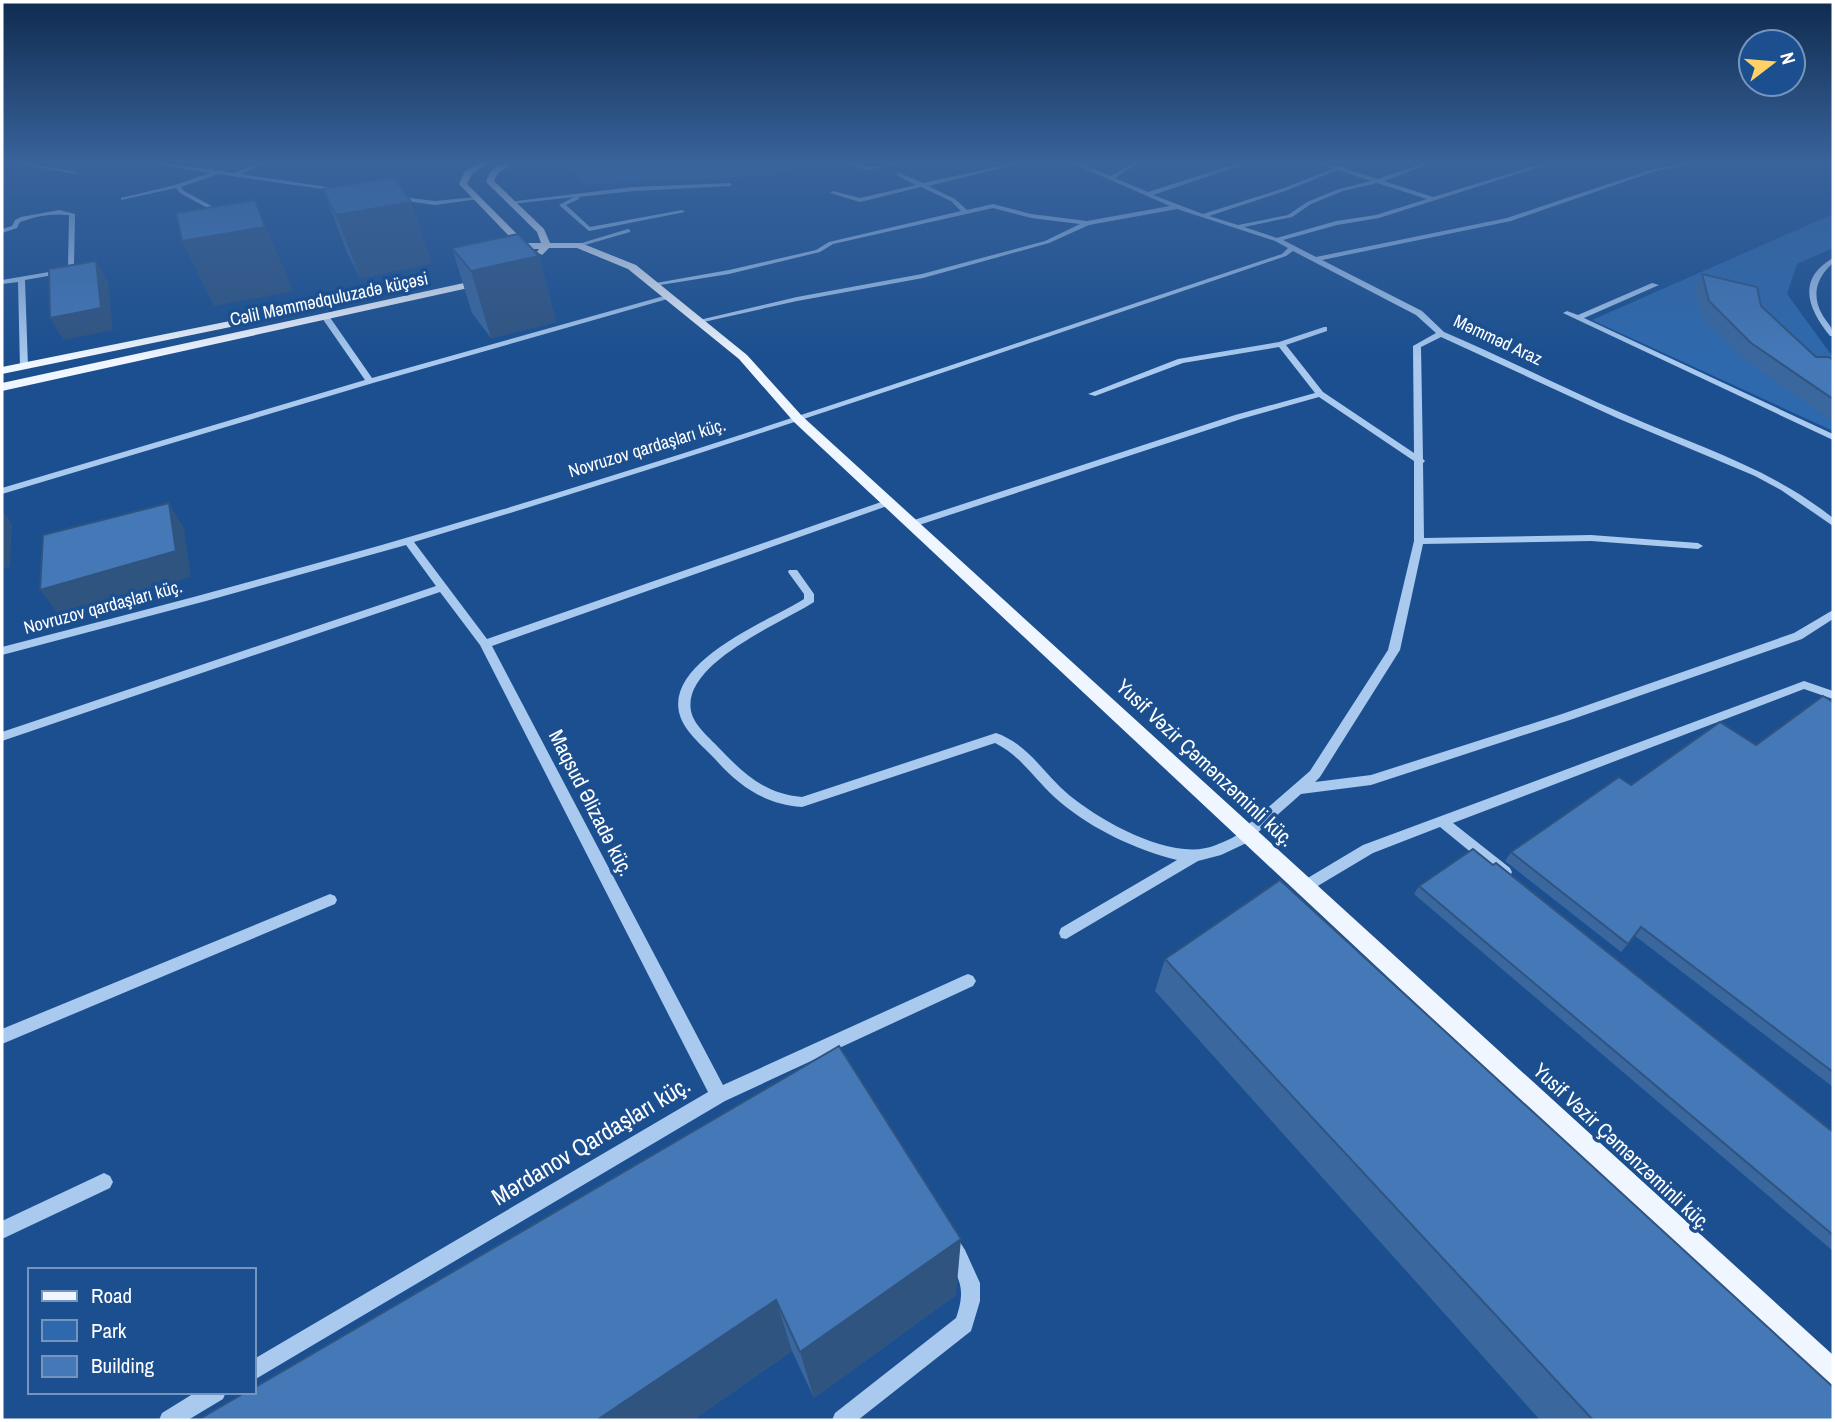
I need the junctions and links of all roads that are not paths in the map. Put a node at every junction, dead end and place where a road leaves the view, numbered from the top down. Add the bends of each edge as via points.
1 (72, 227) edge
2 (506, 227) edge
3 (537, 227) edge
4 (644, 227) edge
5 (899, 227) edge
6 (1078, 227) edge
7 (1243, 227) edge
8 (1321, 227) edge
9 (1473, 227) edge
10 (1277, 240) junction
11 (546, 244) junction
12 (578, 245) junction
13 (519, 246) junction
14 (1292, 248) junction
15 (1314, 260) junction
16 (1833, 260) edge
17 (503, 261) edge
18 (529, 264) dead end
19 (477, 271) edge
20 (21, 279) junction
21 (495, 279) edge
22 (2, 282) edge
23 (1655, 285) dead end
24 (660, 291) junction
25 (1567, 313) dead end
26 (326, 318) junction
27 (1578, 318) junction
28 (699, 321) junction
29 (1324, 329) dead end
30 (193, 332) junction
31 (1441, 334) junction
32 (1833, 334) edge
33 (1281, 344) junction
34 (197, 345) junction
35 (24, 367) junction
36 (2, 371) edge
37 (370, 381) junction
38 (2, 387) edge
39 (1092, 394) dead end
40 (1320, 394) junction
41 (798, 419) junction
42 (1833, 437) edge
43 (1420, 461) junction
44 (2, 491) edge
45 (887, 503) junction
46 (1833, 523) edge
47 (912, 524) junction
48 (408, 541) junction
49 (1419, 541) junction
50 (1698, 546) dead end
51 (793, 572) dead end
52 (443, 587) junction
53 (1833, 614) edge
54 (485, 644) junction
55 (2, 651) edge
56 (1833, 695) edge
57 (2, 737) edge
58 (1297, 789) junction
59 (1443, 822) junction
60 (1249, 834) junction
61 (1195, 856) junction
62 (1518, 883) edge
63 (1306, 886) junction
64 (330, 900) dead end
65 (1066, 933) dead end
66 (968, 981) dead end
67 (2, 1037) edge
68 (719, 1095) junction
69 (104, 1182) dead end
70 (939, 1227) edge
71 (2, 1230) edge
72 (256, 1369) edge
73 (1833, 1374) edge
74 (213, 1394) edge
75 (169, 1420) edge
76 (842, 1420) edge

1 - 20 street via 71,266
2 - 13 main road
3 - 11 main road
4 - 12 street
5 - 24 street
6 - 28 street via 1047,243 923,276
7 - 10 street, Məmməd Araz
8 - 10 street
9 - 15 street
10 - 14 street, Məmməd Araz
11 - 12 main road, Yusif Vəzir Çəmənzəminli küç.
11 - 13 main road, Yusif Vəzir Çəmənzəminli küç.
11 - 18 main road
12 - 24 main road, Yusif Vəzir Çəmənzəminli küç. via 632,267
13 - 17 main road
14 - 15 street, Məmməd Araz
14 - 41 street, Novruzov qardaşları küç. via 1284,255
15 - 31 street, Məmməd Araz via 1419,313
16 - 32 street via 1812,285 1813,303
19 - 30 main road, Cəlil Məmmədquluzadə küçəsi
20 - 22 street
20 - 35 street
21 - 26 main road, Cəlil Məmmədquluzadə küçəsi
23 - 27 street
24 - 28 main road, Yusif Vəzir Çəmənzəminli küç.
24 - 37 street
25 - 27 street
26 - 34 main road, Cəlil Məmmədquluzadə küçəsi
26 - 37 street
27 - 42 street
28 - 41 main road, Yusif Vəzir Çəmənzəminli küç. via 743,357
29 - 33 street
30 - 34 main road
30 - 35 main road, Cəlil Məmmədquluzadə küçəsi
31 - 43 street via 1417,346
31 - 46 street, Məmməd Araz via 1756,474 1788,490
33 - 39 street via 1181,361
33 - 40 street
34 - 38 main road, Cəlil Məmmədquluzadə küçəsi
35 - 36 main road, Cəlil Məmmədquluzadə küçəsi
37 - 44 street
40 - 43 street
40 - 47 street
41 - 45 main road, Yusif Vəzir Çəmənzəminli küç.
41 - 48 street, Novruzov qardaşları küç.
43 - 49 street
45 - 47 main road, Yusif Vəzir Çəmənzəminli küç.
45 - 54 street
47 - 60 main road, Yusif Vəzir Çəmənzəminli küç.
48 - 52 street, Maqsud Əlizadə küç.
48 - 55 street, Novruzov qardaşları küç. via 93,630
49 - 50 street via 1591,538
49 - 58 street via 1394,650 1315,774
51 - 61 street via 810,600 699,669 684,692 685,712 734,774 771,798 802,802 996,738 1019,750 1065,799 1117,830 1156,849
52 - 54 street, Maqsud Əlizadə küç.
52 - 57 street
53 - 58 street via 1798,636 1566,717 1371,780
54 - 68 street, Maqsud Əlizadə küç.
56 - 59 street via 1804,685
58 - 60 street
59 - 62 street
59 - 63 street via 1368,849
60 - 61 street
60 - 63 main road, Yusif Vəzir Çəmənzəminli küç.
61 - 65 street
63 - 73 main road, Yusif Vəzir Çəmənzəminli küç.
64 - 67 street
66 - 68 street, Mərdanov Qardaşları küç. via 827,1053
68 - 72 street, Mərdanov Qardaşları küç.
69 - 71 street
70 - 76 street via 968,1272 974,1300 964,1324
74 - 75 street

